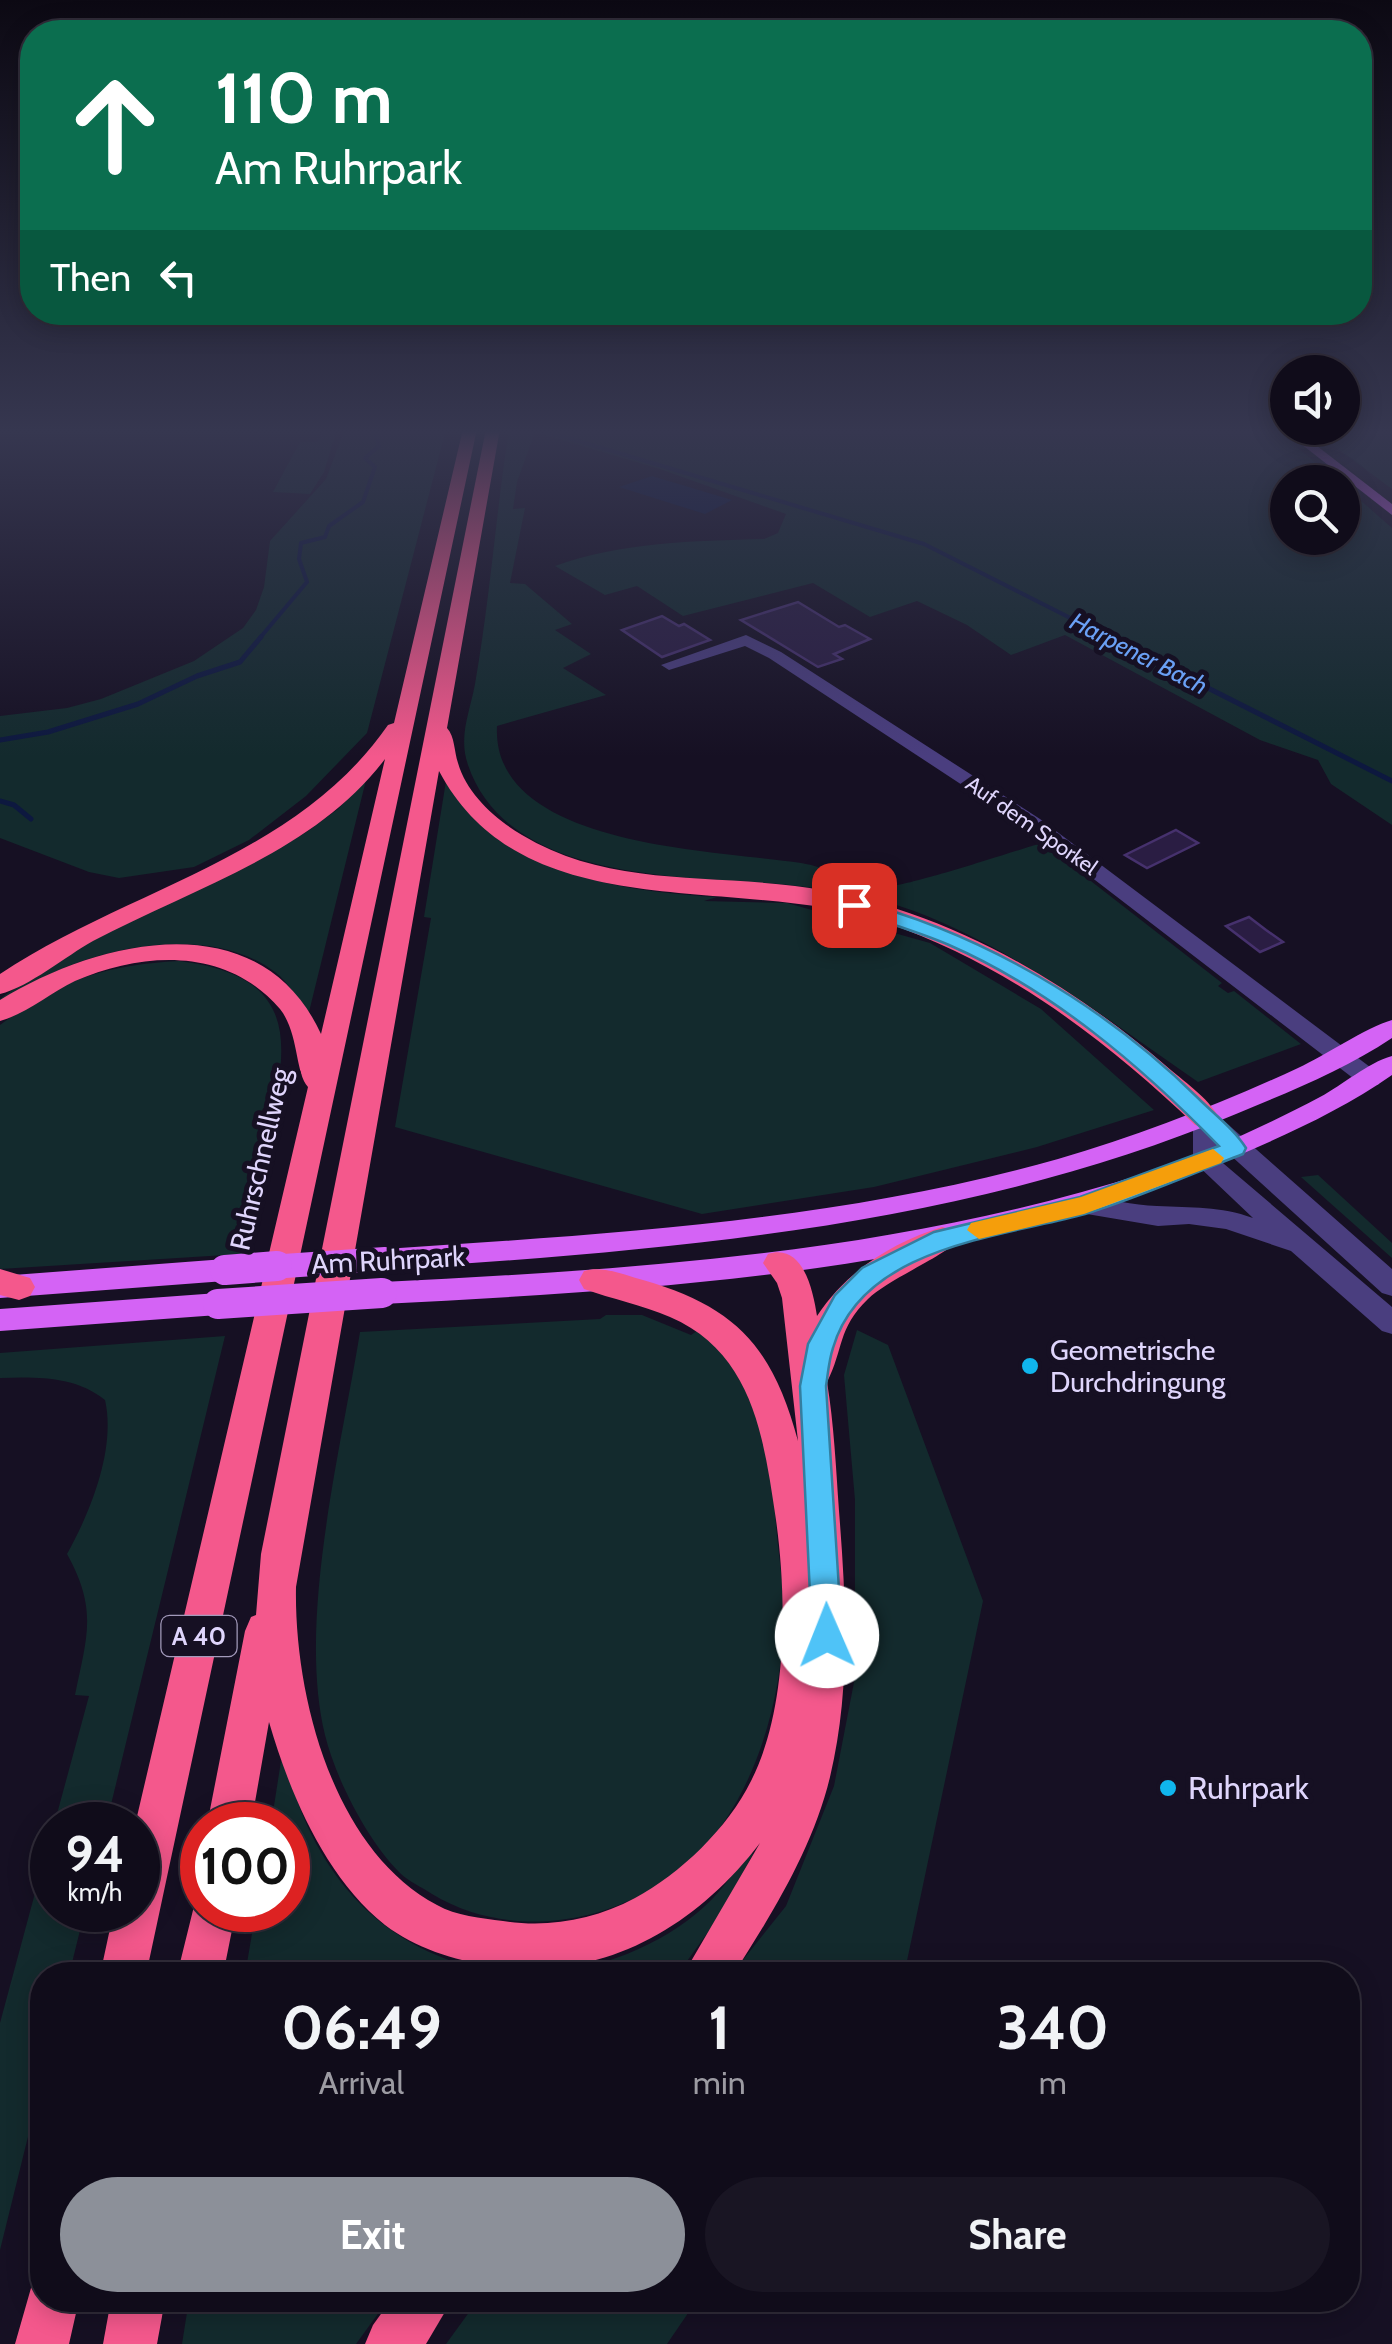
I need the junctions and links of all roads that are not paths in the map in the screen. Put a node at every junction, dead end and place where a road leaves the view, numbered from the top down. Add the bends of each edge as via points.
1 (445, 538) edge
2 (472, 538) edge
3 (669, 666) dead end
4 (410, 694) junction
5 (442, 695) junction
6 (0, 986) edge
7 (0, 1012) edge
8 (1392, 1028) edge
9 (1343, 1056) junction
10 (1392, 1064) edge
11 (1370, 1079) junction
12 (1205, 1118) junction
13 (313, 1127) junction
14 (1235, 1148) junction
15 (1205, 1161) junction
16 (1084, 1205) junction
17 (717, 1232) junction
18 (942, 1238) junction
19 (1309, 1249) junction
20 (779, 1264) junction
21 (595, 1280) junction
22 (1392, 1285) edge
23 (6, 1286) edge
24 (0, 1320) edge
25 (1392, 1323) edge
26 (814, 1402) junction
27 (280, 1554) junction
28 (232, 1802) edge
29 (160, 1807) edge
30 (132, 1932) edge
31 (208, 1932) edge
32 (126, 1962) edge
33 (202, 1962) edge
34 (715, 1962) edge
35 (49, 2312) edge
36 (136, 2312) edge
37 (417, 2312) edge
38 (42, 2344) edge
39 (130, 2344) edge
40 (392, 2344) edge

1 - 4 highway, Ruhrschnellweg / A 40
2 - 5 highway, A 40
3 - 9 street, Auf dem Sporkel via 746,640 775,655 1033,823
4 - 6 highway via 376,760 322,813
4 - 13 highway, Ruhrschnellweg / A 40
5 - 12 highway via 442,742 454,779 504,835 588,872 658,885 795,893 854,905 953,940 1083,1014
5 - 27 highway, A 40
7 - 13 highway via 43,984 108,961 167,951 222,956 269,981 312,1040
8 - 9 main road, Am Ruhrpark
9 - 11 street, Auf dem Sporkel
9 - 12 main road, Am Ruhrpark
10 - 11 main road, Am Ruhrpark
11 - 14 main road, Am Ruhrpark
12 - 14 street
12 - 15 street
12 - 17 main road, Am Ruhrpark via 1058,1168 923,1200
13 - 29 highway, Ruhrschnellweg / A 40
14 - 15 main road, Am Ruhrpark
14 - 22 street
15 - 16 main road, Am Ruhrpark
15 - 19 street
16 - 18 main road, Am Ruhrpark
16 - 19 street via 1228,1219
17 - 20 main road, Am Ruhrpark via 755,1245
17 - 23 main road, Am Ruhrpark, bridge
18 - 20 main road, Am Ruhrpark
18 - 26 highway via 870,1275 844,1302 821,1344
19 - 25 street
20 - 21 main road, Am Ruhrpark
20 - 26 highway via 798,1298
21 - 24 main road, Am Ruhrpark, bridge
21 - 27 highway via 663,1297 737,1342 773,1404 795,1520 802,1648 769,1792 722,1861 682,1898 608,1936 570,1946 508,1948 451,1935 380,1891 318,1798 289,1726 275,1615
26 - 34 highway via 828,1611 822,1710 808,1780 783,1845
27 - 28 highway, A 40
30 - 32 highway, Ruhrschnellweg / A 40
31 - 33 highway
35 - 38 highway
36 - 39 highway
37 - 40 highway

